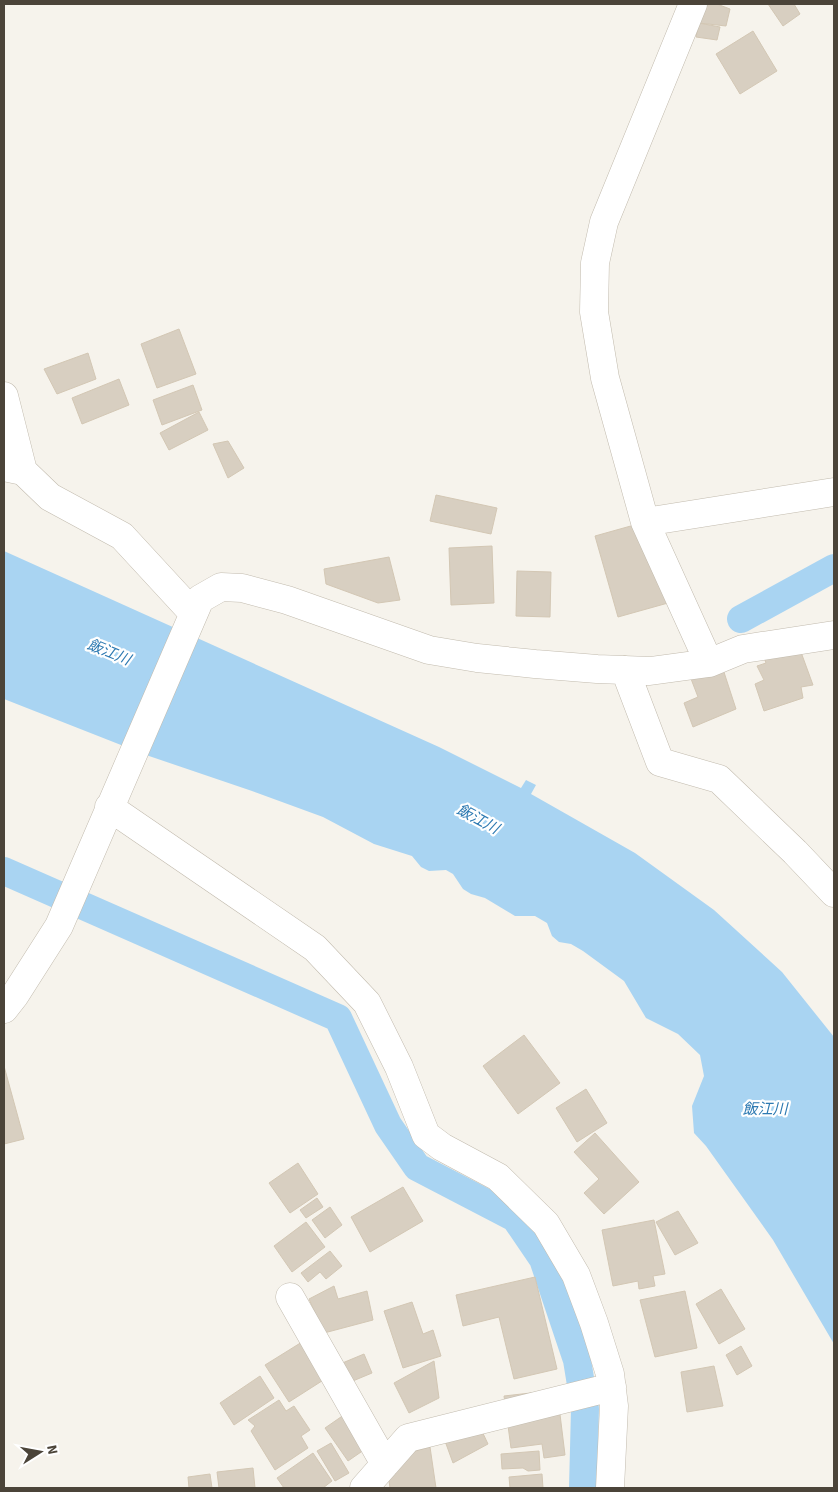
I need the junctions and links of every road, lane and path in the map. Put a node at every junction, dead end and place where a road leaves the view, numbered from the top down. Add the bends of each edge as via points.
1 (693, 4) edge
2 (4, 396) edge
3 (14, 469) edge
4 (834, 492) edge
5 (645, 522) junction
6 (193, 613) junction
7 (834, 635) edge
8 (708, 663) junction
9 (625, 670) junction
10 (113, 798) junction
11 (834, 893) edge
12 (4, 1009) edge
13 (290, 1297) dead end
14 (612, 1387) junction
15 (385, 1464) junction
16 (364, 1488) edge
17 (610, 1488) edge

1 - 5 street via 604,222 595,264 594,312 605,378
2 - 3 street
3 - 6 street via 50,497 122,536
4 - 5 street
5 - 8 street
6 - 9 street via 200,599 221,587 242,588 287,600 428,650 535,664
6 - 10 street
7 - 8 street via 743,650
8 - 9 street via 650,671
9 - 11 street via 660,762 719,779
10 - 12 street via 59,926
10 - 14 street via 315,948 367,1003 399,1067 426,1135 498,1177 546,1224 576,1275 600,1340
13 - 15 street
14 - 15 street via 408,1438
14 - 17 street
15 - 16 street

